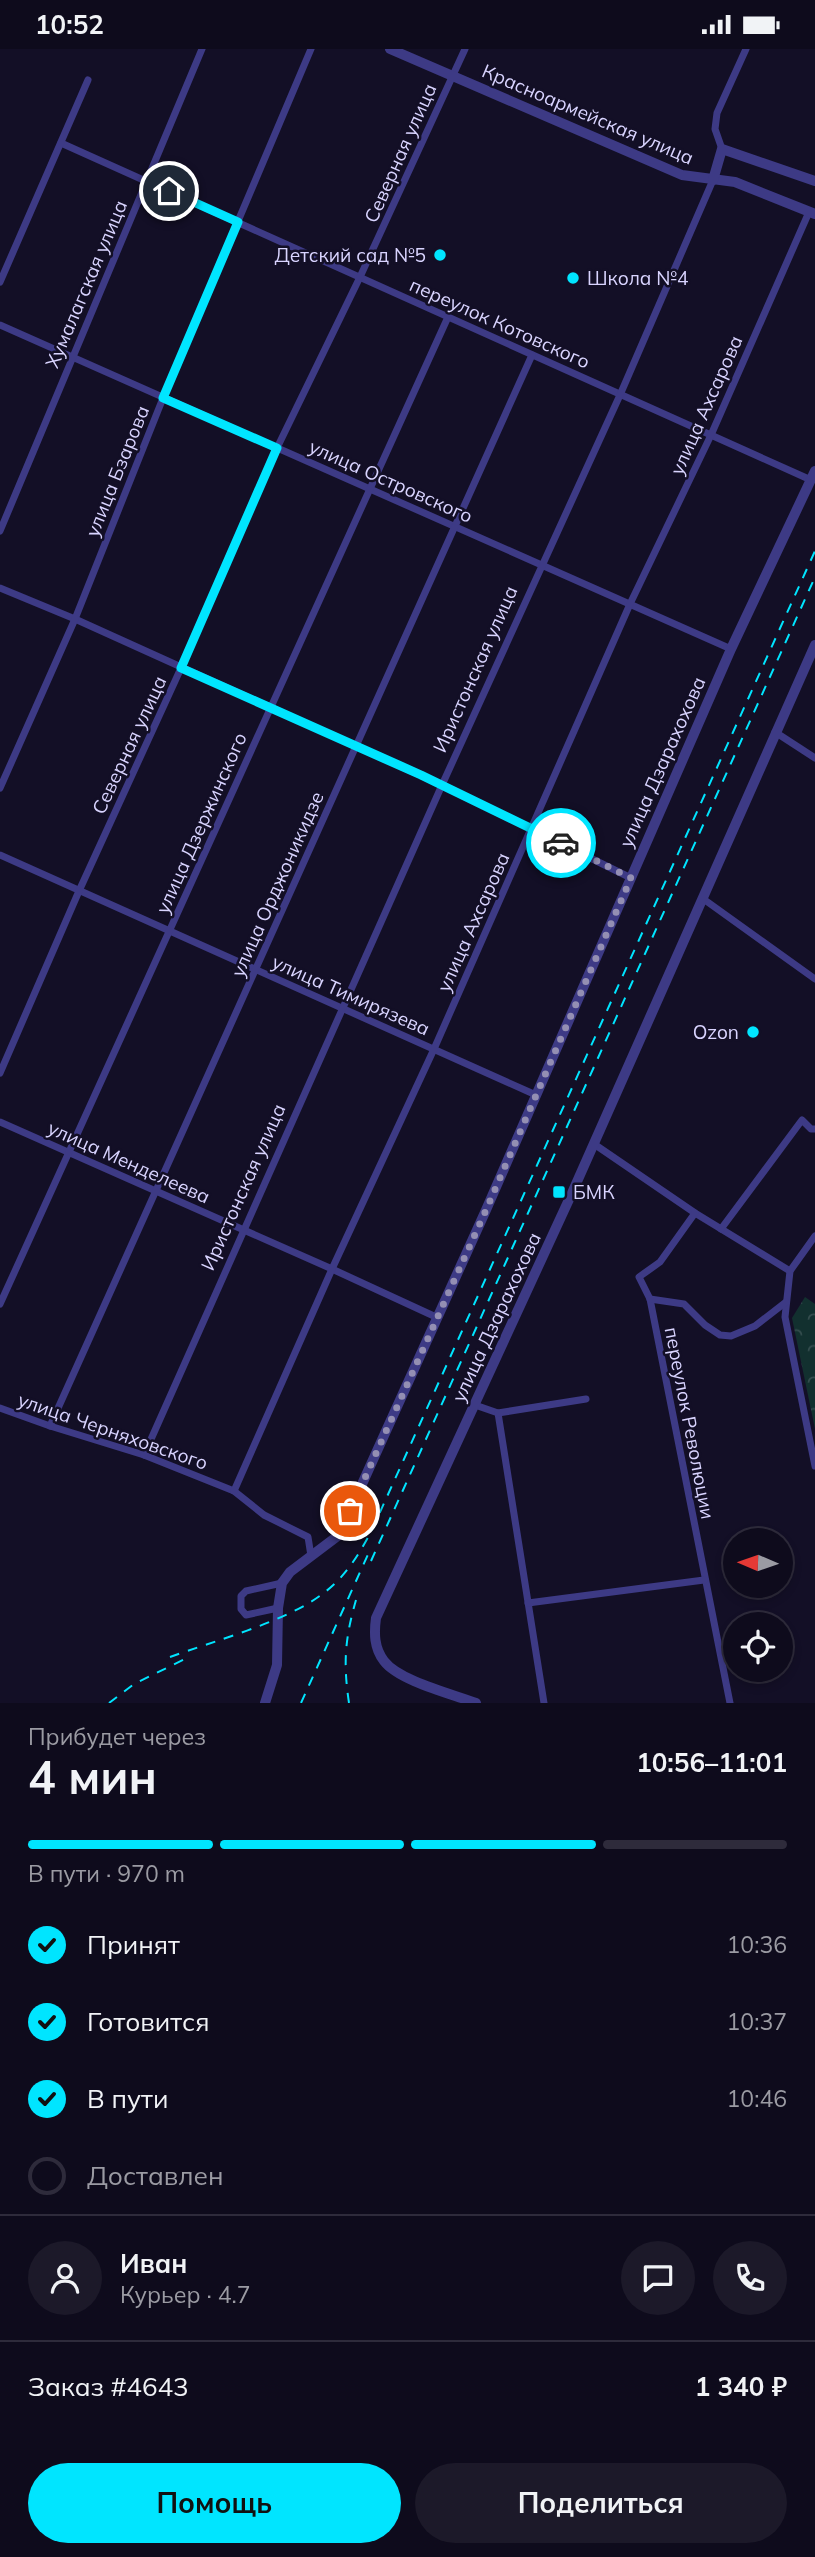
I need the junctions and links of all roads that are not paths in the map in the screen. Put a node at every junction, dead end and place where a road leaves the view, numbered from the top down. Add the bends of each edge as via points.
1 (202, 49) edge
2 (311, 49) edge
3 (390, 49) edge
4 (465, 49) edge
5 (746, 49) edge
6 (452, 76) junction
7 (88, 80) dead end
8 (61, 143) junction
9 (722, 149) junction
10 (713, 180) junction
11 (146, 181) junction
12 (815, 181) edge
13 (812, 213) edge
14 (238, 222) junction
15 (360, 278) junction
16 (0, 282) edge
17 (448, 317) junction
18 (0, 325) edge
19 (532, 355) junction
20 (72, 357) junction
21 (620, 395) junction
22 (163, 398) junction
23 (711, 435) junction
24 (277, 448) junction
25 (813, 476) edge
26 (370, 489) junction
27 (456, 526) junction
28 (0, 531) edge
29 (541, 565) junction
30 (0, 588) edge
31 (630, 604) junction
32 (75, 619) junction
33 (815, 645) edge
34 (730, 649) junction
35 (181, 668) junction
36 (270, 708) junction
37 (775, 732) junction
38 (356, 745) junction
39 (815, 758) edge
40 (442, 785) junction
41 (0, 788) edge
42 (531, 828) junction
43 (0, 855) edge
44 (631, 878) junction
45 (79, 891) junction
46 (702, 898) junction
47 (169, 931) junction
48 (256, 970) junction
49 (815, 979) edge
50 (343, 1009) junction
51 (434, 1049) junction
52 (0, 1073) edge
53 (536, 1095) junction
54 (0, 1122) edge
55 (815, 1129) edge
56 (594, 1144) junction
57 (68, 1153) junction
58 (156, 1190) junction
59 (695, 1213) junction
60 (243, 1229) junction
61 (721, 1229) junction
62 (815, 1236) edge
63 (332, 1269) junction
64 (790, 1271) junction
65 (650, 1299) junction
66 (786, 1302) junction
67 (0, 1304) edge
68 (436, 1317) junction
69 (586, 1399) dead end
70 (475, 1405) junction
71 (0, 1408) edge
72 (498, 1413) junction
73 (50, 1426) junction
74 (144, 1455) junction
75 (815, 1467) edge
76 (234, 1492) junction
77 (311, 1556) junction
78 (704, 1580) junction
79 (282, 1583) junction
80 (528, 1603) junction
81 (278, 1608) junction
82 (265, 1703) edge
83 (475, 1703) edge
84 (544, 1703) edge
85 (730, 1703) edge

1 - 11 street, Хумалагская улица
2 - 14 street, улица Бзарова
3 - 6 street, Красноармейская улица
4 - 6 street, Северная улица
5 - 9 street, Иристонская улица via 717,113 715,129
6 - 10 street, Красноармейская улица via 682,176
6 - 15 street, Северная улица
7 - 8 street
8 - 11 street, переулок Котовского
8 - 16 street
9 - 10 street, Иристонская улица
9 - 12 street, Красноармейская улица
10 - 13 street, Красноармейская улица via 734,182
10 - 21 street, Иристонская улица
11 - 14 street, переулок Котовского
11 - 20 street, Хумалагская улица
13 - 23 street, улица Ахсарова
14 - 15 street, переулок Котовского
14 - 22 street, улица Бзарова
15 - 17 street, переулок Котовского
15 - 24 street, Северная улица
17 - 19 street, переулок Котовского
17 - 26 street, улица Дзержинского
18 - 20 street, улица Островского
19 - 21 street, переулок Котовского
19 - 27 street, улица Орджоникидзе
20 - 22 street, улица Островского
20 - 28 street, Хумалагская улица
21 - 23 street, переулок Котовского
21 - 29 street, Иристонская улица
22 - 24 street, улица Островского
22 - 32 street, улица Бзарова
23 - 25 street, переулок Котовского
23 - 31 street, улица Ахсарова
24 - 26 street, улица Островского
24 - 35 street, Северная улица
25 - 34 street, улица Дзарахохова
26 - 27 street, улица Островского
26 - 36 street, улица Дзержинского
27 - 29 street, улица Островского
27 - 38 street, улица Орджоникидзе
29 - 31 street, улица Островского
29 - 40 street, Иристонская улица
30 - 32 street
31 - 34 street, улица Островского
31 - 42 street, улица Ахсарова
32 - 35 street
32 - 41 street, улица Бзарова
33 - 37 street, улица Дзарахохова
34 - 44 street, улица Дзарахохова
35 - 36 street
35 - 45 street, Северная улица
36 - 38 street
36 - 47 street, улица Дзержинского
37 - 39 street
37 - 46 street, улица Дзарахохова
38 - 40 street
38 - 48 street, улица Орджоникидзе
40 - 42 street
40 - 50 street, Иристонская улица
42 - 44 street
42 - 51 street, улица Ахсарова
43 - 45 street, улица Тимирязева
44 - 53 street, улица Дзарахохова
45 - 47 street, улица Тимирязева
45 - 52 street, Северная улица
46 - 49 street
46 - 56 street, улица Дзарахохова
47 - 48 street, улица Тимирязева
47 - 57 street, улица Дзержинского
48 - 50 street, улица Тимирязева
48 - 58 street, улица Орджоникидзе
50 - 51 street, улица Тимирязева
50 - 60 street, Иристонская улица
51 - 53 street, улица Тимирязева
51 - 63 street, улица Ахсарова
53 - 68 street, улица Дзарахохова
54 - 57 street, улица Менделеева
55 - 61 street via 802,1121
56 - 59 street
56 - 70 street, улица Дзарахохова
57 - 58 street, улица Менделеева
57 - 67 street, улица Дзержинского
58 - 60 street, улица Менделеева
58 - 73 street, улица Орджоникидзе
59 - 61 street
59 - 65 street, переулок Революции via 660,1262 639,1277
60 - 63 street, улица Менделеева
60 - 74 street, Иристонская улица
61 - 64 street
62 - 64 street
63 - 68 street, улица Менделеева
63 - 76 street, улица Ахсарова
64 - 66 street
65 - 66 street via 684,1304 712,1330 731,1336 755,1326
65 - 78 street, переулок Революции
66 - 75 street via 785,1317
68 - 77 street, улица Дзарахохова via 339,1535
69 - 72 street
70 - 72 street
70 - 83 street, улица Дзарахохова via 376,1618 374,1635 384,1662 401,1675
71 - 73 street, улица Черняховского
72 - 80 street
73 - 74 street, улица Черняховского
74 - 76 street, улица Черняховского
76 - 77 street, улица Черняховского via 264,1515 308,1537
77 - 79 street, улица Дзарахохова
78 - 80 street
78 - 85 street, переулок Революции
79 - 81 street
79 - 81 street via 241,1596 246,1615
80 - 84 street
81 - 82 street via 278,1665

